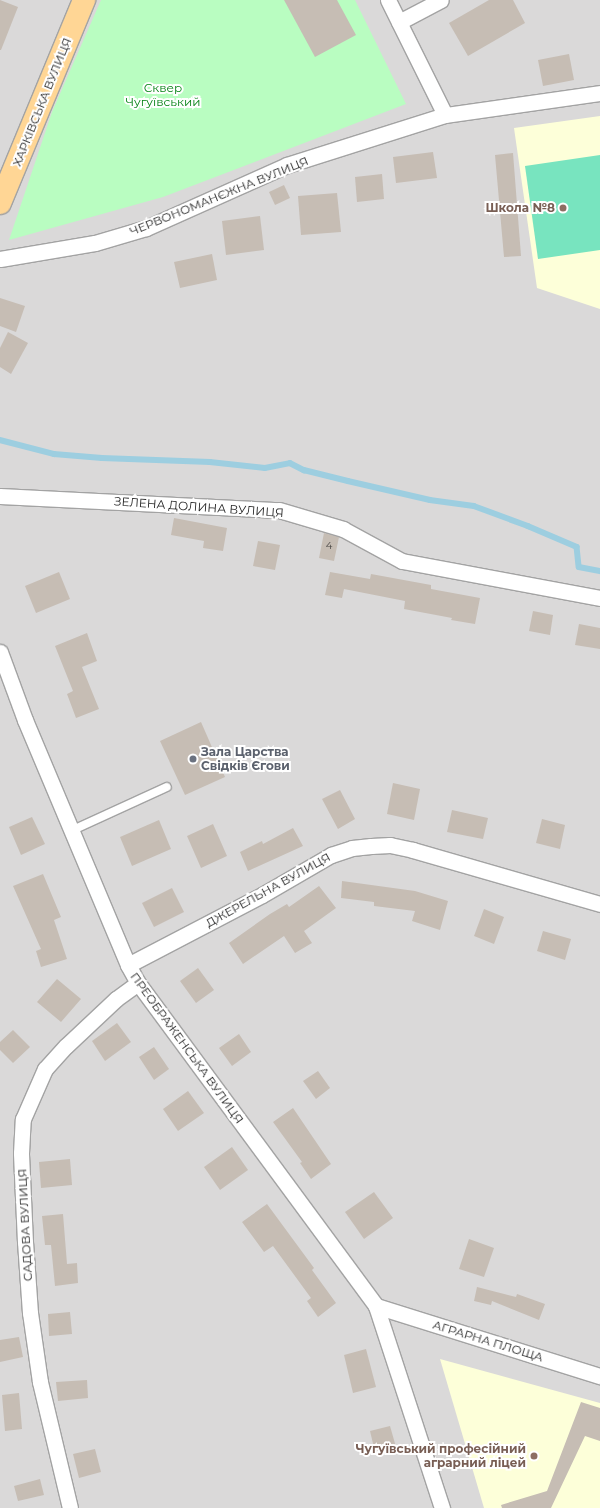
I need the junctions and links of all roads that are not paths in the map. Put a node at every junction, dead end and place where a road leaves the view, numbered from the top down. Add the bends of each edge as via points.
1 (84, 0) edge
2 (388, 0) edge
3 (441, 0) edge
4 (399, 22) junction
5 (600, 93) edge
6 (445, 115) junction
7 (6, 172) edge
8 (0, 203) edge
9 (0, 259) edge
10 (0, 496) edge
11 (600, 598) edge
12 (0, 652) edge
13 (168, 787) dead end
14 (73, 830) junction
15 (600, 904) edge
16 (128, 965) junction
17 (138, 983) junction
18 (376, 1306) junction
19 (600, 1376) edge
20 (70, 1508) edge
21 (442, 1508) edge

1 - 7 main road, ХАРКІВСЬКА ВУЛИЦЯ
2 - 4 street
3 - 4 street
4 - 6 street
5 - 6 street, ЧЕРВОНОМАНЄЖНА ВУЛИЦЯ
6 - 9 street, ЧЕРВОНОМАНЄЖНА ВУЛИЦЯ via 286,165 146,228 95,243
7 - 8 main road, ХАРКІВСЬКА ВУЛИЦЯ
10 - 11 street, ЗЕЛЕНА ДОЛИНА ВУЛИЦЯ via 279,510 343,529 402,561
12 - 14 street, ПРЕОБРАЖЕНСЬКА ВУЛИЦЯ via 25,720
13 - 14 lane
14 - 16 street, ПРЕОБРАЖЕНСЬКА ВУЛИЦЯ
15 - 16 street, ДЖЕРЕЛЬНА ВУЛИЦЯ via 413,850 390,845 365,846 331,855 262,895
16 - 17 street, ПРЕОБРАЖЕНСЬКА ВУЛИЦЯ
17 - 18 street, ПРЕОБРАЖЕНСЬКА ВУЛИЦЯ
17 - 20 street, САДОВА ВУЛИЦЯ via 66,1046 45,1069 23,1120 21,1153 30,1313 40,1382
18 - 19 street, АГРАРНА ПЛОЩА
18 - 21 street, ПРЕОБРАЖЕНСЬКА ВУЛИЦЯ

